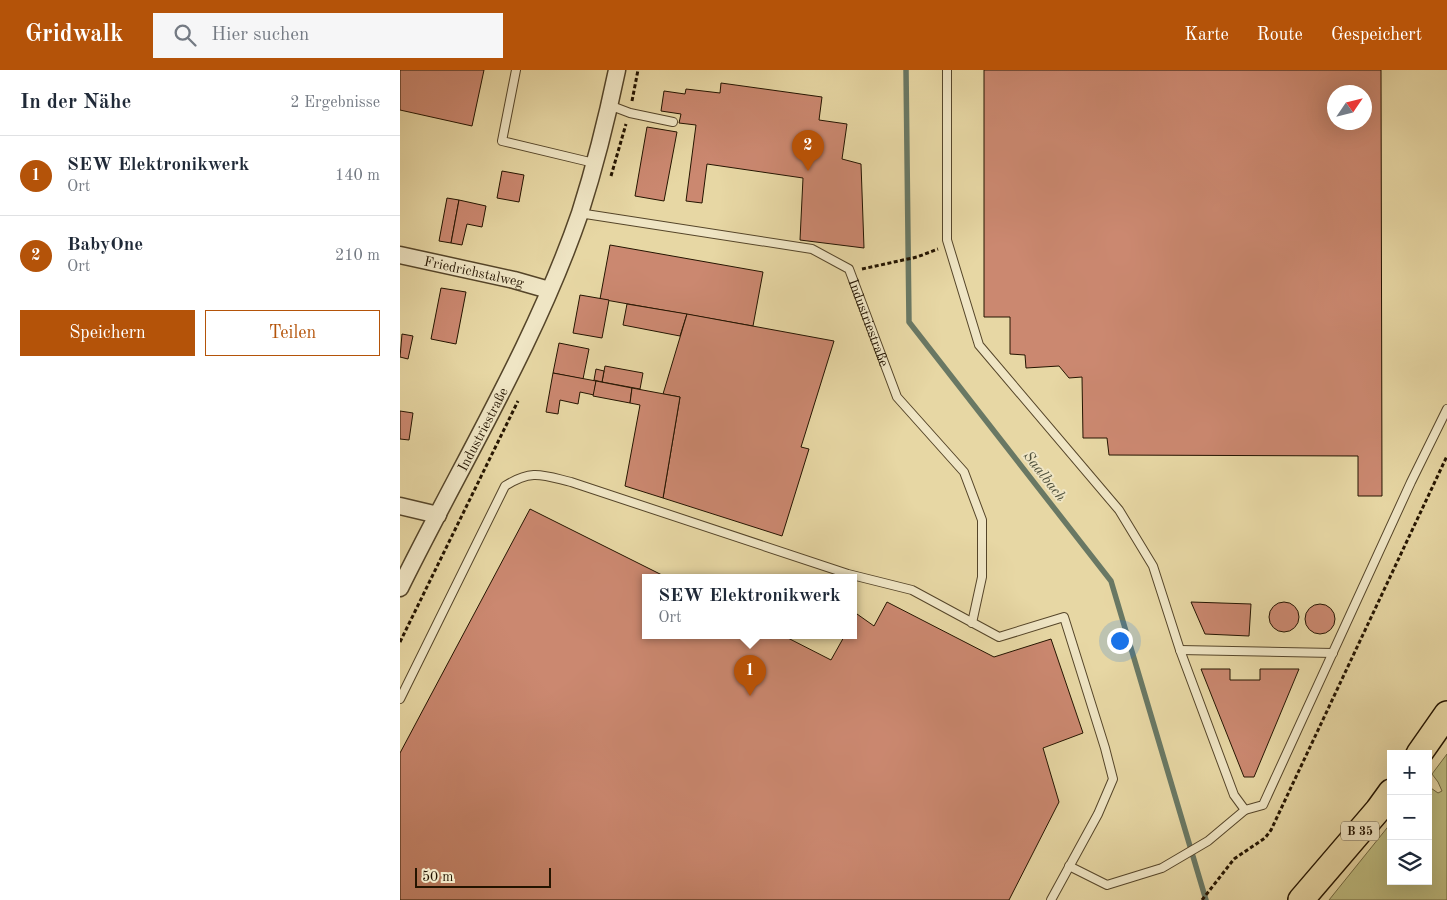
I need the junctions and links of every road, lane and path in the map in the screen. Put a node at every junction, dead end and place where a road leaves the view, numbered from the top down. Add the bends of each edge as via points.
1 (516, 70) edge
2 (618, 70) edge
3 (638, 70) edge
4 (947, 70) edge
5 (610, 106) junction
6 (630, 113) junction
7 (673, 122) dead end
8 (594, 163) junction
9 (610, 179) dead end
10 (580, 213) junction
11 (948, 246) junction
12 (400, 255) edge
13 (850, 272) junction
14 (549, 290) junction
15 (1447, 409) edge
16 (1447, 456) edge
17 (400, 506) edge
18 (438, 515) junction
19 (848, 574) edge
20 (857, 576) edge
21 (400, 588) edge
22 (972, 623) junction
23 (1180, 650) junction
24 (1333, 653) junction
25 (400, 699) edge
26 (1447, 714) edge
27 (1422, 750) edge
28 (1389, 795) edge
29 (1244, 810) junction
30 (1069, 866) junction
31 (1051, 900) edge
32 (1202, 900) edge
33 (1301, 900) edge

1 - 8 lane via 502,141
2 - 5 street, Industriestraße
3 - 6 path
4 - 11 lane
5 - 6 lane
5 - 8 street, Industriestraße
6 - 7 lane
6 - 9 path
8 - 10 street, Industriestraße
10 - 13 lane, Industriestraße via 812,249
10 - 14 street, Industriestraße
11 - 13 path via 917,257
11 - 23 lane via 979,345 1119,510 1153,566
12 - 14 street, Friedrichstalweg
13 - 22 lane, Industriestraße via 897,397 964,472 982,520 982,577
14 - 18 street, Industriestraße
15 - 24 lane
16 - 32 path via 1271,830 1265,838 1234,859
17 - 18 street
18 - 21 street, Industriestraße
19 - 25 lane via 571,482 540,474 520,477 506,486
20 - 22 lane via 912,590
22 - 30 lane via 998,637 1064,618 1113,779
23 - 24 lane
23 - 29 lane via 1234,795
24 - 29 lane via 1263,805
26 - 27 main road
28 - 33 main road, B 35
29 - 30 lane via 1208,841 1162,868 1107,885
30 - 31 lane

